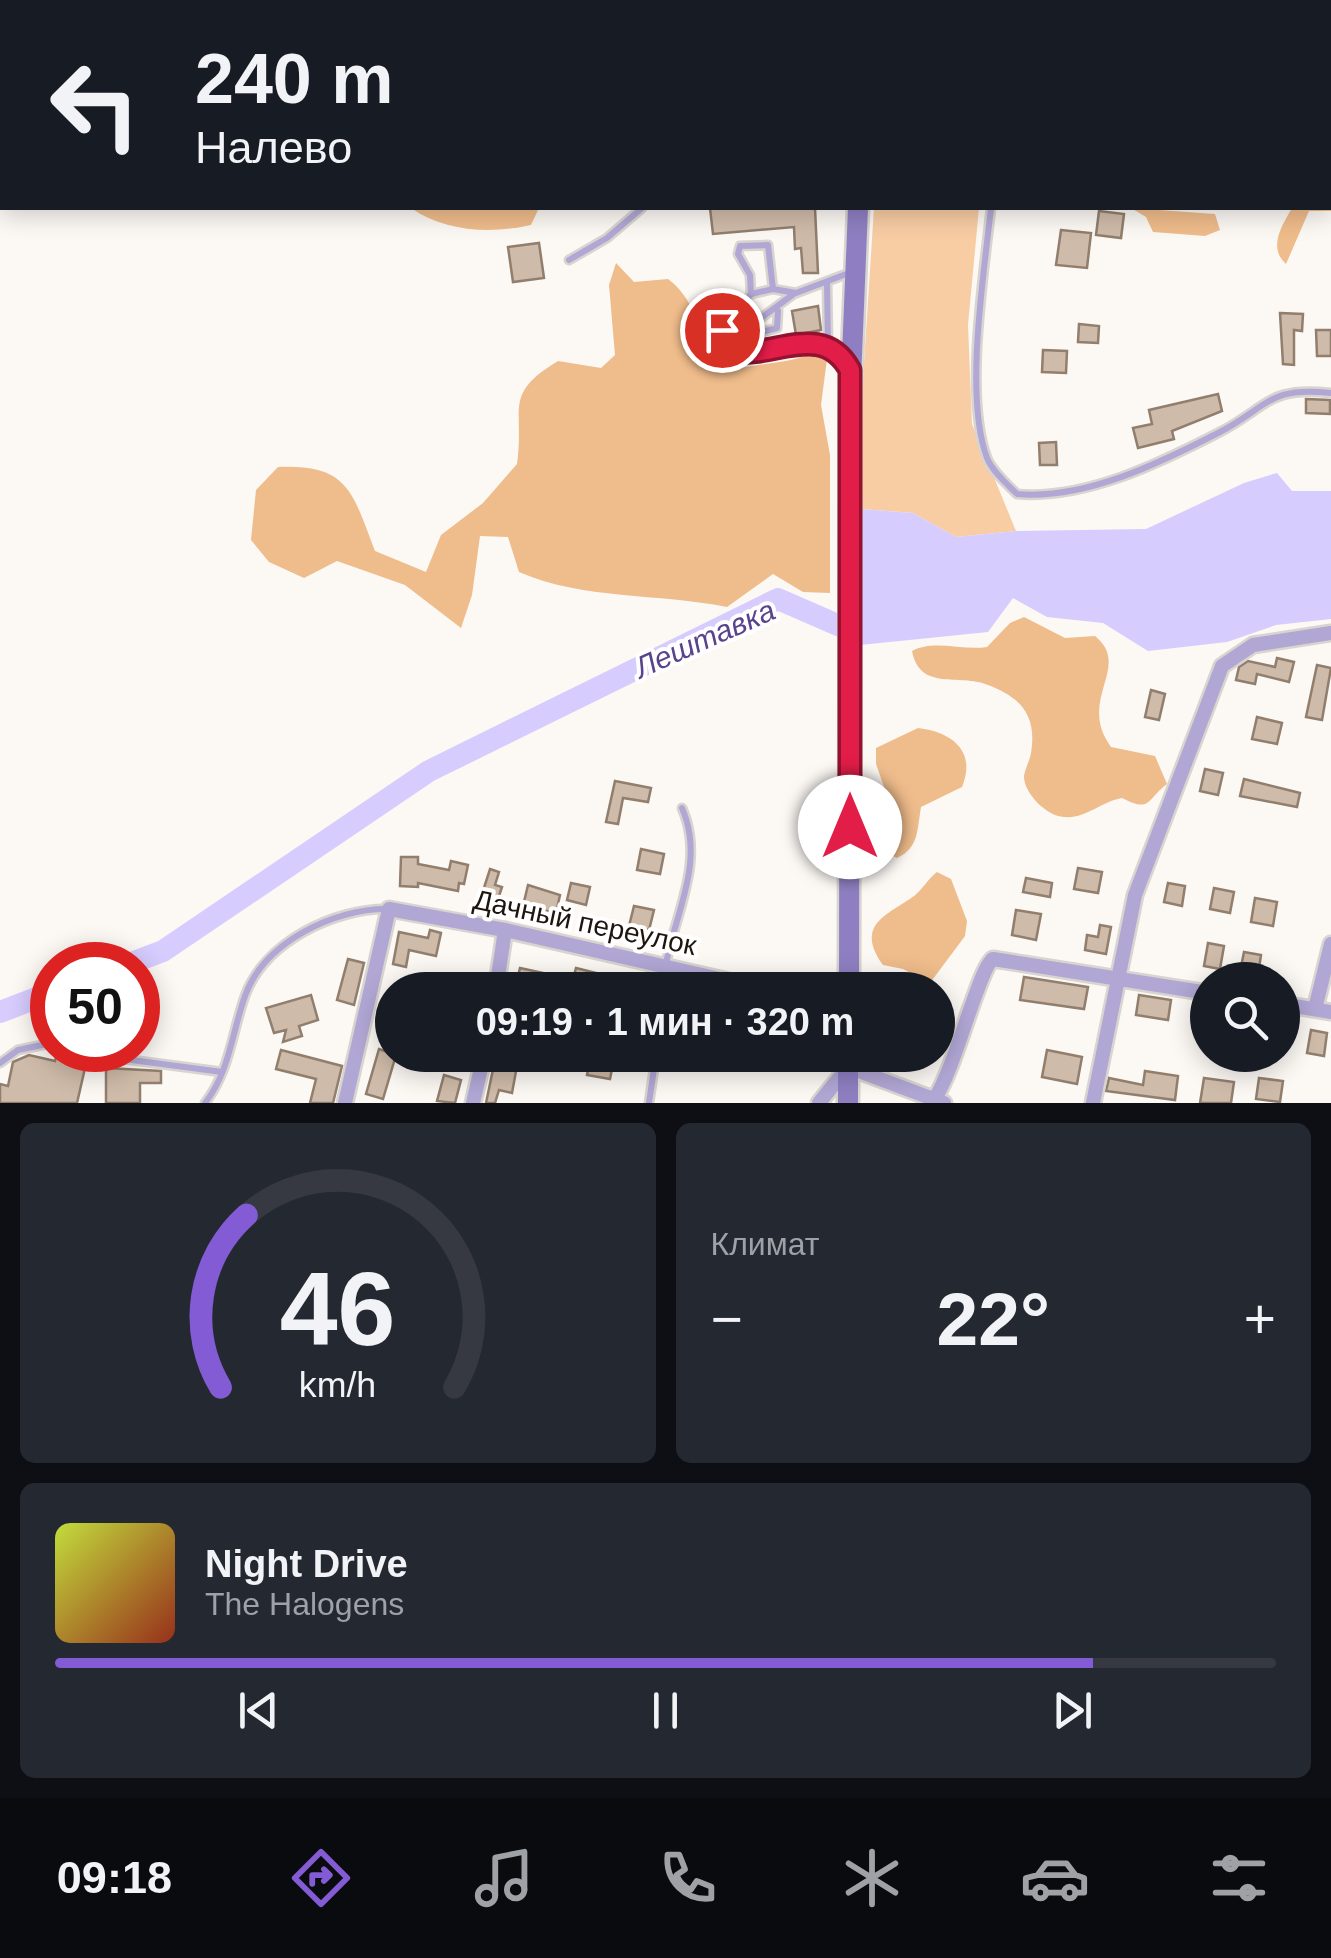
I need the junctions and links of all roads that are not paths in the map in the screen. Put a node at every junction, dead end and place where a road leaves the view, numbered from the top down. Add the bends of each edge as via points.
1 (640, 210) edge
2 (858, 210) edge
3 (991, 210) edge
4 (569, 260) dead end
5 (855, 270) junction
6 (827, 282) junction
7 (773, 289) junction
8 (796, 292) junction
9 (752, 294) junction
10 (778, 309) junction
11 (722, 330) junction
12 (724, 342) junction
13 (828, 346) junction
14 (850, 370) junction
15 (1331, 394) edge
16 (1331, 633) edge
17 (682, 808) dead end
18 (390, 909) junction
19 (505, 930) junction
20 (1331, 944) edge
21 (664, 965) junction
22 (499, 972) edge
23 (664, 972) edge
24 (694, 972) edge
25 (849, 972) edge
26 (1118, 979) junction
27 (1190, 990) edge
28 (1300, 1007) edge
29 (1314, 1009) junction
30 (1331, 1012) edge
31 (30, 1048) edge
32 (0, 1063) edge
33 (160, 1064) edge
34 (222, 1072) junction
35 (480, 1072) edge
36 (654, 1072) edge
37 (841, 1072) edge
38 (847, 1072) edge
39 (874, 1072) edge
40 (939, 1100) edge
41 (205, 1103) edge
42 (345, 1103) edge
43 (473, 1103) edge
44 (649, 1103) edge
45 (822, 1103) edge
46 (845, 1103) edge
47 (1093, 1103) edge

1 - 4 lane
2 - 5 main road
3 - 15 lane via 979,417 987,461 1017,494 1070,492 1128,473 1234,424 1271,397 1290,391
5 - 6 lane
5 - 14 main road
6 - 8 lane
6 - 13 lane
7 - 8 lane
7 - 9 lane
7 - 9 lane via 768,245 740,246
8 - 10 lane
9 - 11 lane
10 - 11 lane
10 - 12 lane via 777,328
11 - 12 lane
12 - 13 lane via 745,354
13 - 14 lane
14 - 25 main road
16 - 26 street via 1253,645 1222,666 1141,879
17 - 21 lane via 692,854
18 - 19 street, Дачный переулок
18 - 34 lane via 335,916 262,967 244,997
18 - 42 street
19 - 21 street, Дачный переулок
19 - 22 street
20 - 29 street
21 - 23 lane
21 - 24 street, Дачный переулок
26 - 27 street
26 - 40 street via 1003,958 986,964
26 - 47 street
28 - 29 street
29 - 30 street
31 - 32 lane
33 - 34 lane
34 - 41 lane
35 - 43 street
36 - 44 lane
37 - 45 street
38 - 46 main road
39 - 40 street
45 - 46 street

